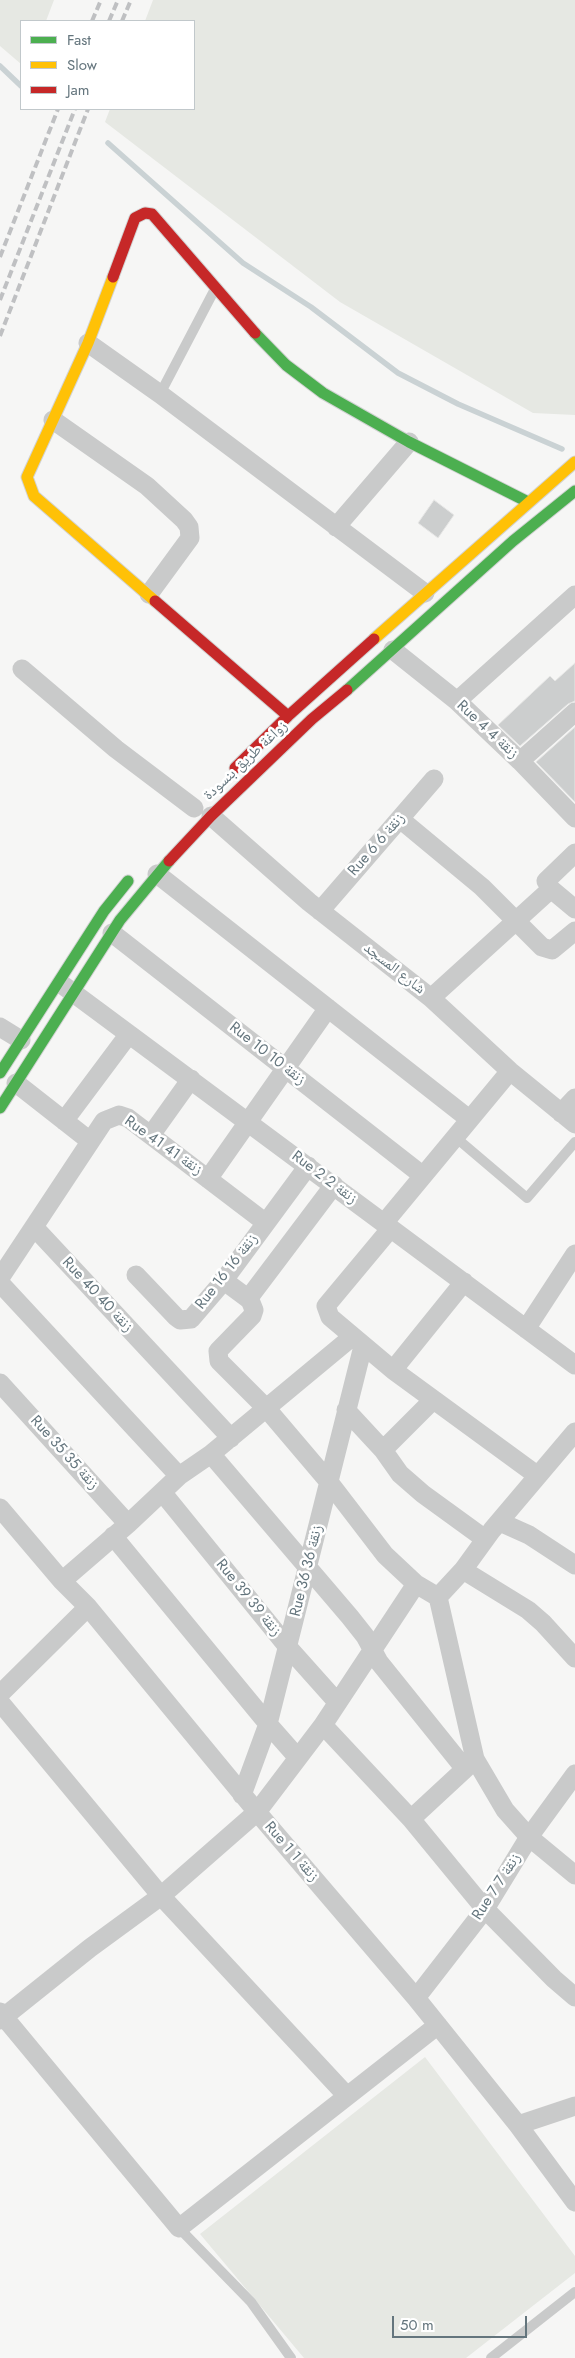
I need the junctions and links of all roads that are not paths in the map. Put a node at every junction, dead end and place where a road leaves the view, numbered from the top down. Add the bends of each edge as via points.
1 (216, 286) junction
2 (88, 343) junction
3 (160, 394) junction
4 (53, 420) junction
5 (409, 442) junction
6 (575, 462) edge
7 (575, 491) edge
8 (528, 502) junction
9 (336, 527) junction
10 (425, 593) junction
11 (149, 594) junction
12 (575, 595) edge
13 (393, 650) junction
14 (22, 669) dead end
15 (457, 701) junction
16 (575, 712) edge
17 (288, 716) junction
18 (520, 761) junction
19 (228, 775) dead end
20 (434, 779) dead end
21 (198, 811) junction
22 (573, 813) edge
23 (400, 819) junction
24 (575, 853) edge
25 (136, 872) dead end
26 (156, 874) junction
27 (551, 890) junction
28 (574, 906) edge
29 (320, 911) junction
30 (517, 921) junction
31 (575, 931) edge
32 (112, 934) junction
33 (66, 987) junction
34 (431, 998) junction
35 (328, 1008) junction
36 (0, 1027) edge
37 (129, 1034) junction
38 (21, 1040) junction
39 (285, 1068) junction
40 (510, 1071) junction
41 (8, 1078) edge
42 (190, 1079) junction
43 (575, 1098) edge
44 (0, 1108) edge
45 (468, 1119) junction
46 (568, 1119) edge
47 (64, 1121) junction
48 (248, 1121) junction
49 (151, 1135) junction
50 (454, 1136) junction
51 (90, 1141) junction
52 (575, 1142) edge
53 (308, 1166) junction
54 (422, 1175) junction
55 (208, 1179) junction
56 (334, 1186) junction
57 (266, 1223) junction
58 (388, 1226) junction
59 (34, 1227) junction
60 (575, 1254) edge
61 (136, 1275) dead end
62 (0, 1278) edge
63 (223, 1280) junction
64 (464, 1282) junction
65 (0, 1283) edge
66 (248, 1299) junction
67 (526, 1329) junction
68 (358, 1342) junction
69 (575, 1365) edge
70 (393, 1370) junction
71 (0, 1383) edge
72 (434, 1400) junction
73 (267, 1409) junction
74 (346, 1410) junction
75 (575, 1432) edge
76 (231, 1438) junction
77 (383, 1450) junction
78 (212, 1454) junction
79 (179, 1476) junction
80 (538, 1476) junction
81 (329, 1482) junction
82 (162, 1492) junction
83 (0, 1508) edge
84 (500, 1522) junction
85 (128, 1524) junction
86 (113, 1536) junction
87 (485, 1539) junction
88 (575, 1565) edge
89 (309, 1566) junction
90 (463, 1570) junction
91 (62, 1581) junction
92 (416, 1584) junction
93 (438, 1597) junction
94 (88, 1607) junction
95 (287, 1646) junction
96 (373, 1650) junction
97 (575, 1658) edge
98 (0, 1694) edge
99 (0, 1702) edge
100 (337, 1702) junction
101 (268, 1724) junction
102 (323, 1725) junction
103 (298, 1758) junction
104 (470, 1764) junction
105 (575, 1774) edge
106 (242, 1794) junction
107 (257, 1812) junction
108 (411, 1819) junction
109 (529, 1837) junction
110 (575, 1875) edge
111 (161, 1896) junction
112 (485, 1909) junction
113 (575, 1997) edge
114 (416, 1998) junction
115 (1, 2016) edge
116 (438, 2025) junction
117 (347, 2096) junction
118 (575, 2106) edge
119 (518, 2125) junction
120 (569, 2179) edge
121 (575, 2202) edge
122 (178, 2228) junction
123 (575, 2292) edge
124 (291, 2358) edge
125 (491, 2358) edge

1 - 2 main road via 152,214 145,213 135,218
1 - 3 lane
1 - 5 main road via 286,365 323,392
2 - 3 street
2 - 4 main road
3 - 9 street
4 - 11 main road via 27,477 29,487 34,496
4 - 11 street via 147,486 189,528 190,538
5 - 8 main road
5 - 9 street
6 - 8 main road, زواغة طريق بنسودة
7 - 13 main road, زواغة طريق بنسودة via 513,541
8 - 10 main road, زواغة طريق بنسودة
9 - 10 street
10 - 17 main road, زواغة طريق بنسودة
11 - 17 main road
12 - 15 street
13 - 15 street, Rue 4 زنقة 4
13 - 21 main road, زواغة طريق بنسودة
14 - 21 street, شارع المسجد via 116,749
15 - 18 street, Rue 4 زنقة 4
16 - 18 street
17 - 19 main road, زواغة طريق بنسودة
18 - 22 street, Rue 4 زنقة 4
20 - 23 street, Rue 6 زنقة 6
21 - 26 main road, زواغة طريق بنسودة
21 - 29 street, شارع المسجد
23 - 29 street, Rue 6 زنقة 6
23 - 30 street via 482,887
24 - 27 street via 546,881
25 - 33 main road, زواغة طريق بنسودة via 104,912
26 - 32 main road, زواغة طريق بنسودة
26 - 35 street
27 - 28 street
27 - 30 street
29 - 34 street, شارع المسجد
30 - 31 street via 548,950 557,948
30 - 34 street
32 - 33 main road, زواغة طريق بنسودة
32 - 39 street, Rue 10 زنقة 10
33 - 37 street, Rue 2 زنقة 2
33 - 38 main road, زواغة طريق بنسودة
33 - 41 main road, زواغة طريق بنسودة via 33,1058
34 - 40 street, شارع المسجد
35 - 39 street
35 - 45 street
36 - 38 street
37 - 42 street, Rue 2 زنقة 2
37 - 47 street
38 - 41 main road, زواغة طريق بنسودة
39 - 48 street
39 - 54 street, Rue 10 زنقة 10
40 - 45 street
40 - 46 street, شارع المسجد
41 - 44 main road, زواغة طريق بنسودة
41 - 47 street
42 - 48 street, Rue 2 زنقة 2
42 - 49 street
43 - 46 street
45 - 50 street
47 - 51 street
48 - 53 street, Rue 2 زنقة 2
48 - 55 street
49 - 51 street, Rue 41 زنقة 41 via 119,1115 104,1121
49 - 55 street, Rue 41 زنقة 41
50 - 52 lane via 528,1198
50 - 54 street
51 - 59 street
53 - 56 street, Rue 2 زنقة 2
53 - 57 street, Rue 16 زنقة 16
54 - 58 street
55 - 57 street, Rue 41 زنقة 41
56 - 58 street, Rue 2 زنقة 2
56 - 66 street
57 - 63 street, Rue 16 زنقة 16
58 - 64 street, Rue 2 زنقة 2
58 - 68 street via 326,1306 330,1317
59 - 62 street
59 - 76 street, Rue 40 زنقة 40
60 - 67 street
61 - 63 street, Rue 16 زنقة 16 via 176,1317 185,1321 191,1319
63 - 66 street
64 - 67 street, Rue 2 زنقة 2
64 - 70 street
65 - 79 street
66 - 73 street via 254,1310 252,1316 218,1351 217,1357
67 - 69 street, Rue 2 زنقة 2
68 - 70 street
68 - 73 street
68 - 74 street, Rue 36 زنقة 36
70 - 72 street
71 - 85 street, Rue 35 زنقة 35
72 - 77 street
72 - 80 street
73 - 76 street
73 - 81 street
74 - 77 street
74 - 81 street, Rue 36 زنقة 36
75 - 80 street
76 - 78 street
77 - 87 street via 400,1474
78 - 79 street
78 - 89 street
79 - 82 street
80 - 84 street
81 - 89 street, Rue 36 زنقة 36
81 - 92 street via 385,1555
82 - 85 street
82 - 95 street, Rue 39 زنقة 39
83 - 91 street, Rue 1 زنقة 1
84 - 87 street
84 - 88 street
85 - 86 street
86 - 91 street
86 - 101 street
87 - 90 street
89 - 95 street, Rue 36 زنقة 36
89 - 96 street
90 - 93 street
90 - 97 street via 528,1610
91 - 94 street, Rue 1 زنقة 1
92 - 93 street
92 - 96 street
93 - 104 street
94 - 98 street
94 - 106 street, Rue 1 زنقة 1
95 - 100 street, Rue 39 زنقة 39
95 - 101 street, Rue 36 زنقة 36
96 - 100 street
96 - 104 street via 379,1662
99 - 111 street
100 - 102 street
101 - 103 street
101 - 106 street, Rue 36 زنقة 36
102 - 103 street
102 - 108 street
103 - 107 street
104 - 108 street
104 - 109 street
105 - 109 street, Rue 7 زنقة 7
106 - 107 street, Rue 1 زنقة 1
107 - 111 street
107 - 114 street, Rue 1 زنقة 1
108 - 112 street
109 - 110 street
109 - 112 street, Rue 7 زنقة 7
111 - 115 street
111 - 117 street
112 - 113 street
112 - 114 street, Rue 7 زنقة 7
114 - 116 street, Rue 1 زنقة 1
115 - 122 street
116 - 117 street
116 - 119 street, Rue 1 زنقة 1
117 - 122 street
118 - 119 street
119 - 120 street, Rue 1 زنقة 1
120 - 121 street, Rue 1 زنقة 1
122 - 124 lane via 252,2302
123 - 125 lane

